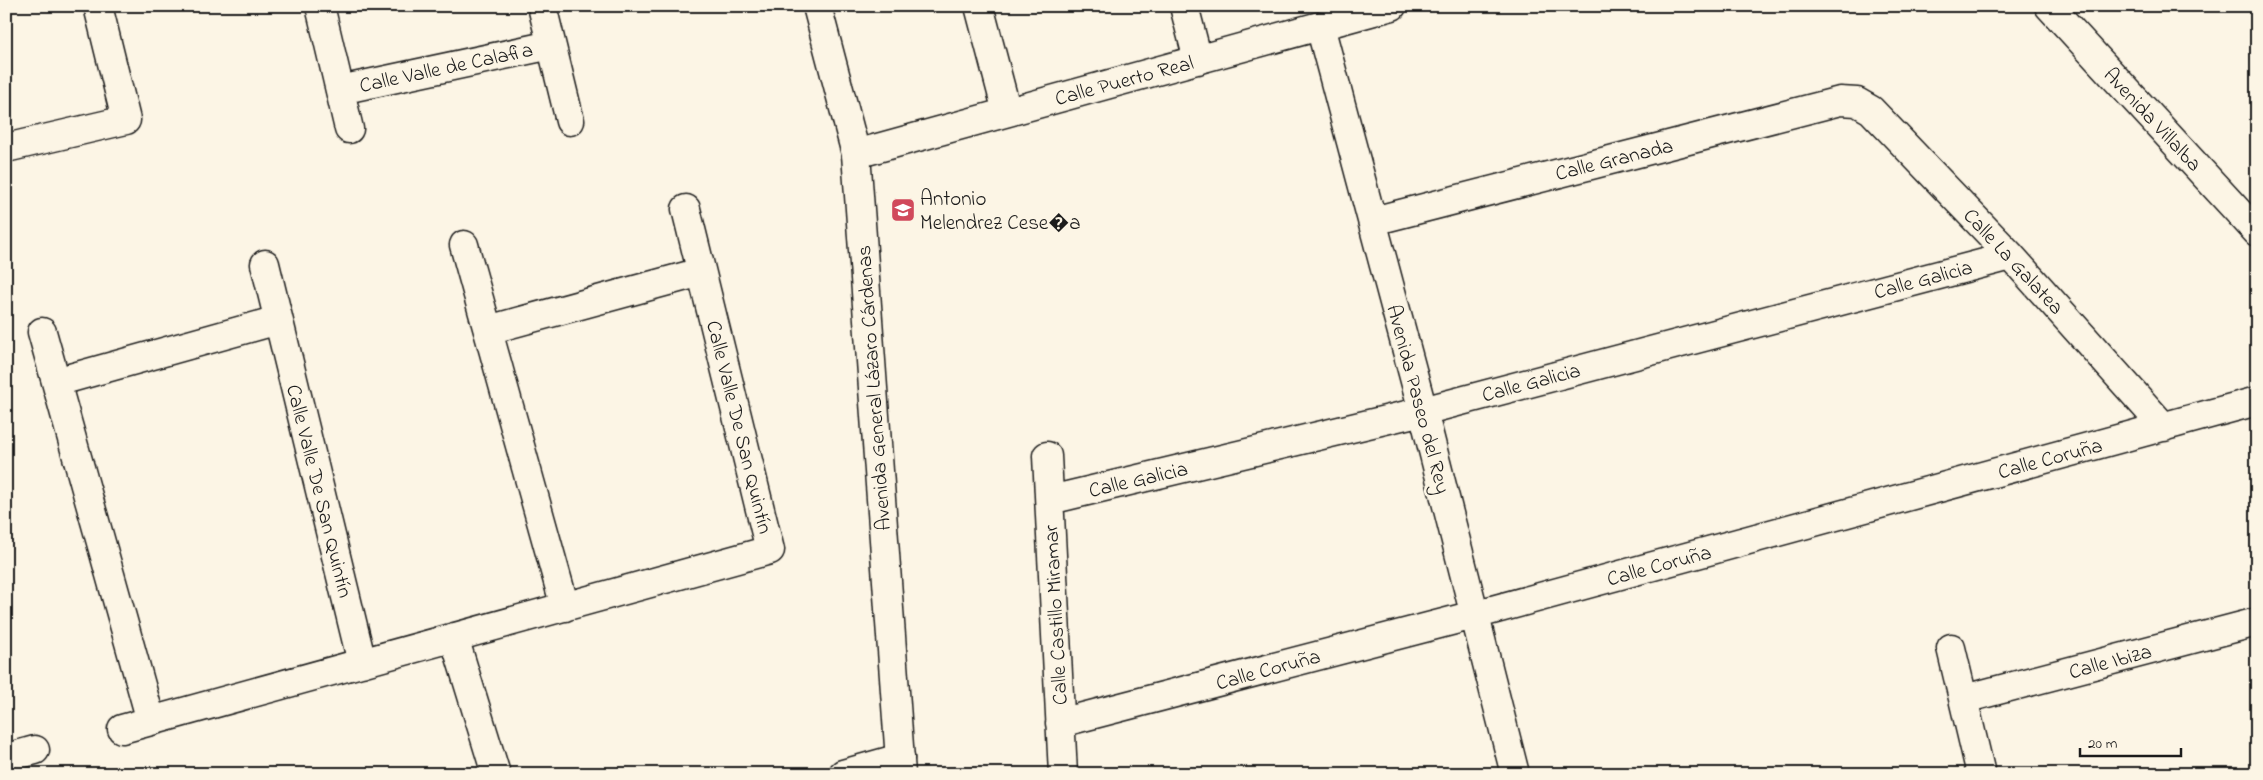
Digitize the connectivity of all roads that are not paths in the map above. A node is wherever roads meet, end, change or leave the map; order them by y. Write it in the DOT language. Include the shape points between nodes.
graph roads {
  1 [pos="98,6"];
  2 [pos="320,6"];
  3 [pos="542,6"];
  4 [pos="817,6"];
  5 [pos="979,6"];
  6 [pos="1184,6"];
  7 [pos="1392,6"];
  8 [pos="2049,6"];
  9 [pos="1320,26"];
  10 [pos="551,44"];
  11 [pos="1198,60"];
  12 [pos="340,90"];
  13 [pos="1857,102"];
  14 [pos="1007,112"];
  15 [pos="570,121"];
  16 [pos="349,129"];
  17 [pos="6,148"];
  18 [pos="856,154"];
  19 [pos="686,209"];
  20 [pos="1373,221"];
  21 [pos="2257,232"];
  22 [pos="464,245"];
  23 [pos="2011,256"];
  24 [pos="265,264"];
  25 [pos="701,272"];
  26 [pos="278,320"];
  27 [pos="488,330"];
  28 [pos="42,332"];
  29 [pos="56,382"];
  30 [pos="2257,401"];
  31 [pos="1423,410"];
  32 [pos="2164,427"];
  33 [pos="1047,456"];
  34 [pos="1050,500"];
  35 [pos="565,607"];
  36 [pos="1474,615"];
  37 [pos="2257,622"];
  38 [pos="454,637"];
  39 [pos="1951,648"];
  40 [pos="362,663"];
  41 [pos="1964,699"];
  42 [pos="151,721"];
  43 [pos="1060,723"];
  44 [pos="122,729"];
  45 [pos="35,750"];
  46 [pos="6,758"];
  47 [pos="901,766"];
  48 [pos="496,774"];
  49 [pos="843,774"];
  50 [pos="1062,774"];
  51 [pos="1515,774"];
  52 [pos="1981,774"];
  1 -- 17 [label="street" via="126,120"];
  2 -- 12 [label="street, Calle Valle de Calafia"];
  3 -- 10 [label="street, Calle Valle de Calafia"];
  4 -- 18 [label="street, Avenida General Lázaro Cárdenas"];
  5 -- 14 [label="street"];
  6 -- 11 [label="street"];
  7 -- 9 [label="street, Calle Puerto Real"];
  8 -- 21 [label="street, Avenida Villalba"];
  9 -- 11 [label="street, Calle Puerto Real"];
  9 -- 20 [label="street, Avenida Paseo del Rey"];
  10 -- 12 [label="street, Calle Valle de Calafia"];
  10 -- 15 [label="street, Calle Valle de Calafia"];
  11 -- 14 [label="street, Calle Puerto Real"];
  12 -- 16 [label="street, Calle Valle de Calafia"];
  13 -- 20 [label="street, Calle Granada" via="1840,101"];
  13 -- 23 [label="street, Calle La Galatea" via="1871,110"];
  14 -- 18 [label="street, Calle Puerto Real"];
  18 -- 47 [label="street, Avenida General Lázaro Cárdenas"];
  19 -- 25 [label="street, Calle Valle De San Quintín"];
  20 -- 31 [label="street, Avenida Paseo del Rey"];
  22 -- 27 [label="street"];
  23 -- 31 [label="street, Calle Galicia"];
  23 -- 32 [label="street, Calle La Galatea"];
  24 -- 26 [label="street, Calle Valle De San Quintín"];
  25 -- 27 [label="street"];
  25 -- 35 [label="street, Calle Valle De San Quintín" via="770,550"];
  26 -- 29 [label="street"];
  26 -- 40 [label="street, Calle Valle De San Quintín"];
  27 -- 35 [label="street"];
  28 -- 29 [label="street"];
  29 -- 42 [label="street"];
  30 -- 32 [label="street, Calle Coruña"];
  31 -- 34 [label="street, Calle Galicia"];
  31 -- 36 [label="street, Avenida Paseo del Rey"];
  32 -- 36 [label="street, Calle Coruña"];
  33 -- 34 [label="street, Calle Castillo Miramar"];
  34 -- 43 [label="street, Calle Castillo Miramar"];
  35 -- 38 [label="street, Calle Valle De San Quintín"];
  36 -- 43 [label="street, Calle Coruña"];
  36 -- 51 [label="street, Avenida Paseo del Rey"];
  37 -- 41 [label="street, Calle Ibiza"];
  38 -- 40 [label="street, Calle Valle De San Quintín"];
  38 -- 48 [label="street"];
  39 -- 41 [label="street"];
  40 -- 42 [label="street, Calle Valle De San Quintín"];
  41 -- 52 [label="street"];
  42 -- 44 [label="street, Calle Valle De San Quintín"];
  43 -- 50 [label="street, Calle Castillo Miramar"];
  45 -- 46 [label="street"];
  47 -- 49 [label="street"];
}
